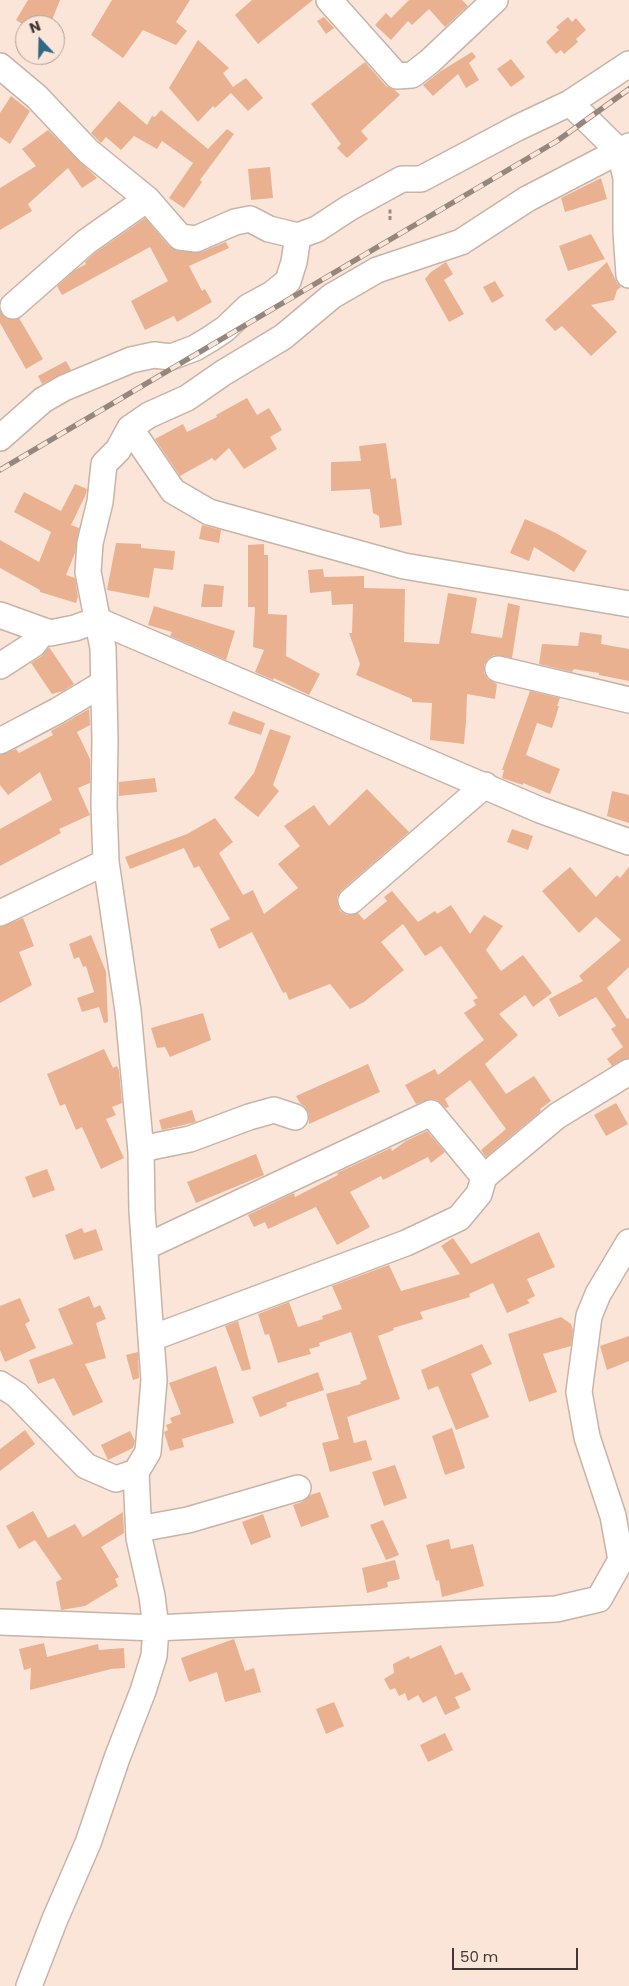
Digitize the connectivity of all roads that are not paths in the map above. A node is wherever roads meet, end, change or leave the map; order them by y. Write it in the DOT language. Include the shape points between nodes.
graph roads {
  1 [pos="329,0"];
  2 [pos="495,0"];
  3 [pos="629,64"];
  4 [pos="0,66"];
  5 [pos="570,103"];
  6 [pos="624,149"];
  7 [pos="147,199"];
  8 [pos="298,236"];
  9 [pos="629,275"];
  10 [pos="12,306"];
  11 [pos="130,428"];
  12 [pos="0,438"];
  13 [pos="629,604"];
  14 [pos="0,615"];
  15 [pos="97,620"];
  16 [pos="43,631"];
  17 [pos="0,666"];
  18 [pos="498,669"];
  19 [pos="104,682"];
  20 [pos="629,700"];
  21 [pos="0,741"];
  22 [pos="485,785"];
  23 [pos="629,842"];
  24 [pos="106,862"];
  25 [pos="351,902"];
  26 [pos="0,913"];
  27 [pos="629,1072"];
  28 [pos="295,1117"];
  29 [pos="141,1149"];
  30 [pos="484,1177"];
  31 [pos="629,1242"];
  32 [pos="145,1247"];
  33 [pos="152,1338"];
  34 [pos="0,1384"];
  35 [pos="136,1472"];
  36 [pos="298,1488"];
  37 [pos="139,1529"];
  38 [pos="620,1579"];
  39 [pos="0,1622"];
  40 [pos="156,1628"];
  41 [pos="29,1986"];
  1 -- 2 [label="street" via="397,76 412,75 429,62"];
  3 -- 5 [label="street"];
  4 -- 7 [label="street" via="37,97 88,151"];
  5 -- 6 [label="street"];
  5 -- 8 [label="street" via="421,179 402,179 317,229"];
  6 -- 9 [label="street"];
  6 -- 11 [label="street" via="527,199 461,242 377,270 332,296 283,337 187,398 149,415"];
  7 -- 8 [label="street" via="180,237 196,239 250,219 269,229"];
  7 -- 10 [label="street" via="86,242"];
  8 -- 12 [label="street" via="288,281 248,307 225,329 195,348 171,357 154,355 131,360 64,388 30,410"];
  11 -- 13 [label="street" via="173,491 209,512 404,566"];
  11 -- 15 [label="street" via="118,450 104,464 100,502 90,543 88,572"];
  14 -- 16 [label="street"];
  15 -- 16 [label="street" via="75,628 50,633"];
  15 -- 19 [label="street" via="103,648"];
  15 -- 22 [label="street"];
  16 -- 17 [label="street" via="34,644"];
  18 -- 20 [label="street"];
  19 -- 21 [label="street"];
  19 -- 24 [label="street"];
  22 -- 23 [label="street" via="540,810"];
  22 -- 25 [label="street"];
  24 -- 26 [label="street"];
  24 -- 29 [label="street" via="128,1011"];
  27 -- 30 [label="street" via="557,1116"];
  28 -- 29 [label="street" via="274,1110 190,1139"];
  29 -- 32 [label="street"];
  30 -- 32 [label="street" via="432,1113"];
  30 -- 33 [label="street" via="479,1194 459,1218 406,1243"];
  31 -- 38 [label="street" via="598,1294 589,1316 579,1392 587,1437 613,1516 621,1560"];
  32 -- 33 [label="street"];
  33 -- 35 [label="street" via="154,1380 148,1452"];
  34 -- 35 [label="street" via="17,1395 86,1466 116,1479"];
  35 -- 37 [label="street"];
  36 -- 37 [label="street" via="188,1520"];
  37 -- 40 [label="street"];
  38 -- 40 [label="street" via="599,1598 556,1609"];
  39 -- 40 [label="street"];
  40 -- 41 [label="street" via="154,1656 143,1691 88,1843"];
}
